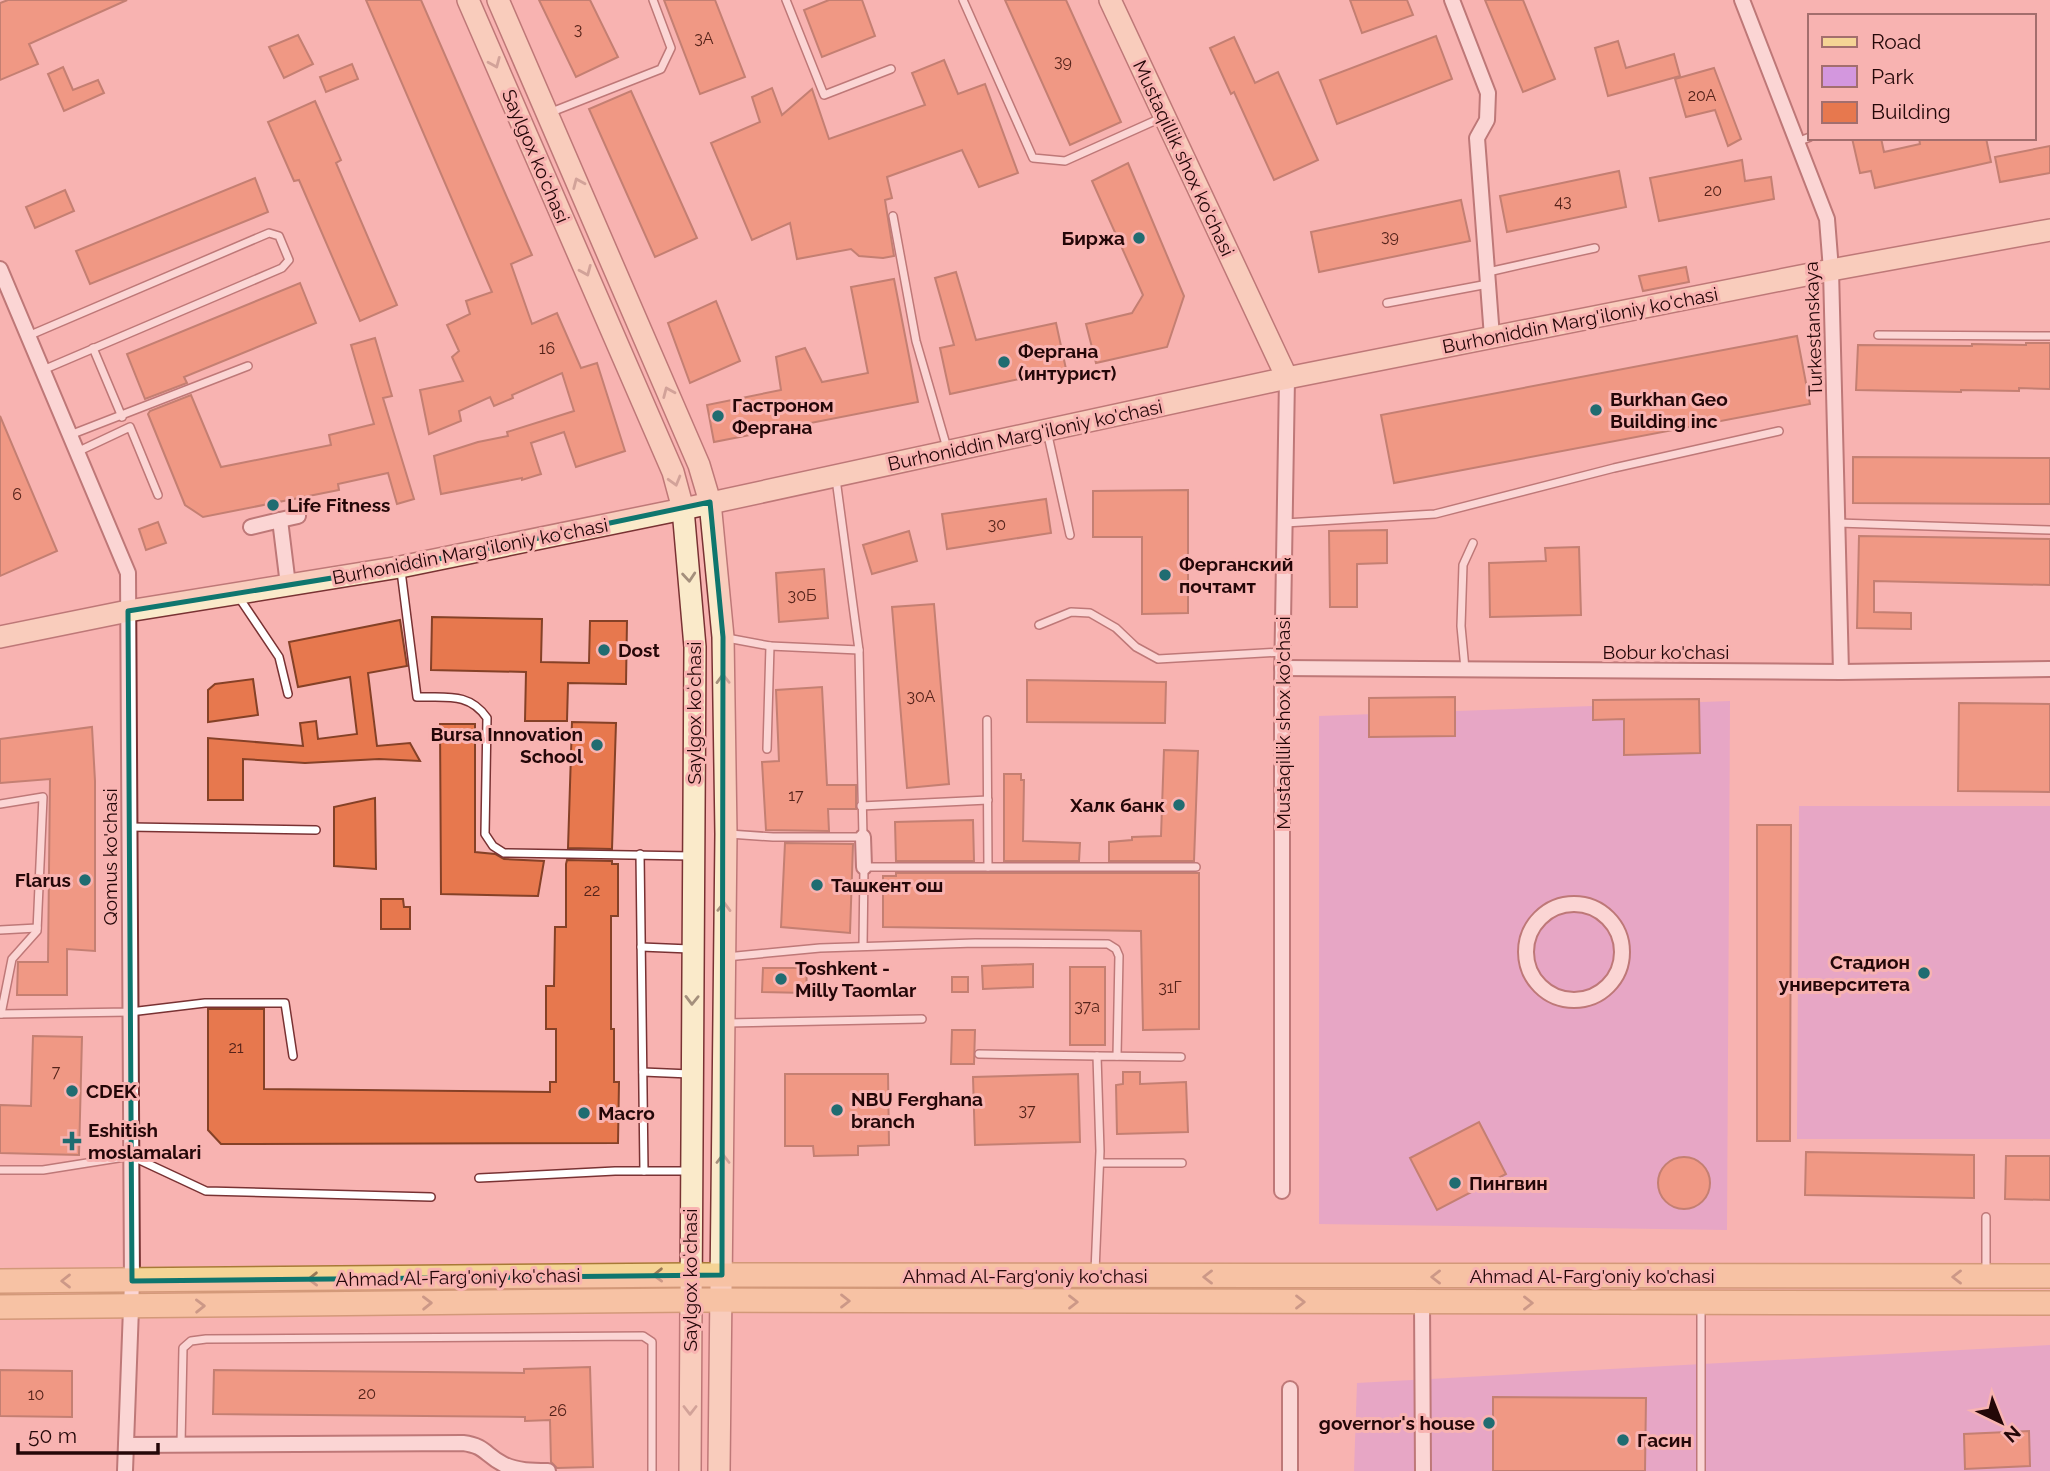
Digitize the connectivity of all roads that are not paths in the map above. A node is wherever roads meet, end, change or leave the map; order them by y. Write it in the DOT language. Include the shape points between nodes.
graph roads {
  1 [pos="468,0"];
  2 [pos="498,0"];
  3 [pos="653,0"];
  4 [pos="786,0"];
  5 [pos="964,0"];
  6 [pos="1110,0"];
  7 [pos="1452,0"];
  8 [pos="1742,0"];
  9 [pos="891,69"];
  10 [pos="548,114"];
  11 [pos="1165,116"];
  12 [pos="1804,139"];
  13 [pos="893,216"];
  14 [pos="2050,230"];
  15 [pos="1595,248"];
  16 [pos="0,269"];
  17 [pos="1831,270"];
  18 [pos="1487,278"];
  19 [pos="1387,303"];
  20 [pos="28,335"];
  21 [pos="1878,335"];
  22 [pos="2050,336"];
  23 [pos="1492,337"];
  24 [pos="93,348"];
  25 [pos="248,366"];
  26 [pos="43,370"];
  27 [pos="1287,378"];
  28 [pos="122,417"];
  29 [pos="1046,430"];
  30 [pos="1779,431"];
  31 [pos="70,435"];
  32 [pos="76,452"];
  33 [pos="948,452"];
  34 [pos="836,475"];
  35 [pos="158,495"];
  36 [pos="710,502"];
  37 [pos="683,509"];
  38 [pos="298,516"];
  39 [pos="280,520"];
  40 [pos="1285,523"];
  41 [pos="1837,523"];
  42 [pos="251,527"];
  43 [pos="2050,530"];
  44 [pos="1070,535"];
  45 [pos="1473,543"];
  46 [pos="400,567"];
  47 [pos="288,585"];
  48 [pos="236,594"];
  49 [pos="128,611"];
  50 [pos="1039,625"];
  51 [pos="0,637"];
  52 [pos="723,638"];
  53 [pos="771,646"];
  54 [pos="859,650"];
  55 [pos="1282,652"];
  56 [pos="1282,668"];
  57 [pos="1465,669"];
  58 [pos="2050,669"];
  59 [pos="1841,672"];
  60 [pos="288,694"];
  61 [pos="987,720"];
  62 [pos="766,749"];
  63 [pos="988,800"];
  64 [pos="0,804"];
  65 [pos="861,806"];
  66 [pos="129,827"];
  67 [pos="316,830"];
  68 [pos="726,834"];
  69 [pos="863,837"];
  70 [pos="640,854"];
  71 [pos="694,856"];
  72 [pos="864,867"];
  73 [pos="988,867"];
  74 [pos="1196,867"];
  75 [pos="37,928"];
  76 [pos="0,930"];
  77 [pos="1620,940"];
  78 [pos="863,946"];
  79 [pos="641,947"];
  80 [pos="692,949"];
  81 [pos="724,957"];
  82 [pos="130,1012"];
  83 [pos="1,1014"];
  84 [pos="922,1018"];
  85 [pos="723,1023"];
  86 [pos="979,1054"];
  87 [pos="293,1056"];
  88 [pos="1097,1056"];
  89 [pos="1117,1056"];
  90 [pos="1181,1056"];
  91 [pos="643,1072"];
  92 [pos="691,1074"];
  93 [pos="131,1156"];
  94 [pos="1100,1163"];
  95 [pos="1182,1163"];
  96 [pos="0,1170"];
  97 [pos="644,1171"];
  98 [pos="690,1171"];
  99 [pos="479,1178"];
  100 [pos="1282,1191"];
  101 [pos="431,1197"];
  102 [pos="1986,1217"];
  103 [pos="690,1275"];
  104 [pos="722,1275"];
  105 [pos="1986,1276"];
  106 [pos="2050,1276"];
  107 [pos="1095,1277"];
  108 [pos="0,1281"];
  109 [pos="132,1281"];
  110 [pos="691,1300"];
  111 [pos="722,1301"];
  112 [pos="1422,1302"];
  113 [pos="2050,1303"];
  114 [pos="1701,1304"];
  115 [pos="131,1306"];
  116 [pos="0,1307"];
  117 [pos="1290,1389"];
  118 [pos="181,1444"];
  119 [pos="126,1445"];
  120 [pos="125,1471"];
  121 [pos="548,1471"];
  122 [pos="652,1471"];
  123 [pos="690,1471"];
  124 [pos="719,1471"];
  125 [pos="1290,1471"];
  126 [pos="1423,1471"];
  127 [pos="1701,1471"];
  1 -- 37 [label="main road, Saylgox koʻchasi, one-way" via="673,472"];
  2 -- 10 [label="main road, Saylgox koʻchasi"];
  3 -- 10 [label="lane" via="671,48 661,69"];
  4 -- 9 [label="lane" via="824,95"];
  5 -- 11 [label="lane" via="1033,158 1065,161"];
  6 -- 11 [label="main road, Mustaqillik shox ko'chasi"];
  7 -- 18 [label="street" via="1488,93 1487,120 1477,138"];
  8 -- 12 [label="street, Turkestanskaya"];
  36 -- 10 [label="main road, Saylgox koʻchasi, one-way" via="699,465"];
  11 -- 27 [label="main road, Mustaqillik shox ko'chasi"];
  12 -- 17 [label="street, Turkestanskaya" via="1827,219"];
  13 -- 33 [label="lane" via="916,341"];
  14 -- 17 [label="main road, Burhoniddin Marg'iloniy ko'chasi"];
  15 -- 18 [label="lane"];
  16 -- 20 [label="street, Qomus ko'chasi"];
  17 -- 23 [label="main road, Burhoniddin Marg'iloniy ko'chasi"];
  17 -- 41 [label="street, Turkestanskaya"];
  18 -- 19 [label="lane"];
  18 -- 23 [label="street"];
  20 -- 24 [label="lane" via="269,233 279,236 289,260 282,268"];
  20 -- 26 [label="street, Qomus ko'chasi"];
  21 -- 22 [label="lane"];
  23 -- 27 [label="main road, Burhoniddin Marg'iloniy ko'chasi"];
  24 -- 26 [label="lane"];
  24 -- 28 [label="lane"];
  25 -- 28 [label="lane"];
  26 -- 31 [label="street, Qomus ko'chasi"];
  27 -- 29 [label="main road, Burhoniddin Marg'iloniy ko'chasi"];
  27 -- 40 [label="street, Mustaqillik shox ko'chasi"];
  28 -- 31 [label="lane"];
  29 -- 33 [label="main road, Burhoniddin Marg'iloniy ko'chasi"];
  29 -- 44 [label="lane"];
  30 -- 40 [label="lane" via="1435,514"];
  31 -- 32 [label="street, Qomus ko'chasi"];
  32 -- 35 [label="lane" via="130,427"];
  32 -- 49 [label="street, Qomus ko'chasi" via="128,572"];
  33 -- 34 [label="main road, Burhoniddin Marg'iloniy ko'chasi"];
  34 -- 36 [label="main road, Burhoniddin Marg'iloniy ko'chasi"];
  34 -- 54 [label="lane"];
  36 -- 37 [label="main road, Burhoniddin Marg'iloniy ko'chasi"];
  36 -- 52 [label="main road, Saylgox koʻchasi"];
  37 -- 46 [label="main road, Burhoniddin Marg'iloniy ko'chasi"];
  37 -- 71 [label="main road, Saylgox koʻchasi, one-way" via="695,647"];
  38 -- 39 [label="street"];
  39 -- 42 [label="street"];
  39 -- 47 [label="street"];
  40 -- 55 [label="street, Mustaqillik shox ko'chasi"];
  41 -- 43 [label="lane"];
  41 -- 59 [label="street, Turkestanskaya"];
  45 -- 57 [label="lane" via="1463,565"];
  46 -- 47 [label="main road, Burhoniddin Marg'iloniy ko'chasi"];
  46 -- 70 [label="lane" via="417,697 466,698 486,718 485,834 493,846 504,853"];
  47 -- 48 [label="main road, Burhoniddin Marg'iloniy ko'chasi"];
  48 -- 49 [label="main road, Burhoniddin Marg'iloniy ko'chasi"];
  48 -- 60 [label="lane" via="279,657"];
  49 -- 51 [label="main road, Burhoniddin Marg'iloniy ko'chasi"];
  49 -- 66 [label="street, Qomus ko'chasi"];
  50 -- 55 [label="lane" via="1071,612 1090,613 1158,659"];
  52 -- 53 [label="lane"];
  68 -- 52 [label="main road, Saylgox koʻchasi, one-way"];
  53 -- 54 [label="lane"];
  53 -- 62 [label="lane"];
  54 -- 65 [label="lane"];
  55 -- 56 [label="street, Mustaqillik shox ko'chasi"];
  56 -- 57 [label="street, Bobur ko'chasi"];
  56 -- 100 [label="street, Mustaqillik shox ko'chasi"];
  57 -- 59 [label="street, Bobur ko'chasi"];
  58 -- 59 [label="street, Bobur ko'chasi"];
  61 -- 63 [label="lane"];
  63 -- 65 [label="lane"];
  63 -- 73 [label="lane"];
  64 -- 75 [label="lane" via="43,797"];
  65 -- 69 [label="lane"];
  66 -- 67 [label="lane"];
  66 -- 82 [label="street, Qomus ko'chasi"];
  68 -- 69 [label="lane"];
  81 -- 68 [label="main road, Saylgox koʻchasi, one-way"];
  69 -- 72 [label="street"];
  70 -- 71 [label="lane"];
  70 -- 79 [label="lane"];
  71 -- 80 [label="main road, Saylgox koʻchasi"];
  72 -- 73 [label="lane"];
  72 -- 78 [label="lane"];
  73 -- 74 [label="lane"];
  75 -- 76 [label="lane"];
  75 -- 83 [label="lane" via="12,959"];
  77 -- 77 [label="street" via="1618,971 1603,989 1582,999 1551,995 1538,985 1526,956 1534,925 1559,906 1590,906 1604,914"];
  78 -- 81 [label="lane"];
  78 -- 89 [label="lane" via="1108,944 1119,956"];
  79 -- 80 [label="lane"];
  79 -- 91 [label="lane"];
  80 -- 92 [label="main road, Saylgox koʻchasi, one-way"];
  81 -- 85 [label="main road, Saylgox koʻchasi"];
  82 -- 83 [label="lane"];
  82 -- 87 [label="lane" via="205,1003 285,1003"];
  82 -- 93 [label="street, Qomus ko'chasi"];
  84 -- 85 [label="lane"];
  104 -- 85 [label="main road, Saylgox koʻchasi, one-way"];
  86 -- 88 [label="lane"];
  88 -- 89 [label="lane"];
  88 -- 94 [label="lane"];
  89 -- 90 [label="lane"];
  91 -- 92 [label="lane"];
  91 -- 97 [label="lane"];
  92 -- 98 [label="main road, Saylgox koʻchasi"];
  93 -- 96 [label="lane" via="43,1170"];
  93 -- 101 [label="lane" via="206,1191"];
  93 -- 109 [label="street, Qomus ko'chasi"];
  94 -- 95 [label="lane"];
  94 -- 107 [label="lane"];
  97 -- 98 [label="lane"];
  97 -- 99 [label="lane"];
  98 -- 103 [label="main road, Saylgox koʻchasi"];
  102 -- 105 [label="lane"];
  103 -- 104 [label="main road, Ahmad Al-Farg'oniy ko'chasi"];
  103 -- 109 [label="main road, Ahmad Al-Farg'oniy ko'chasi, one-way"];
  103 -- 110 [label="main road, Saylgox koʻchasi"];
  104 -- 107 [label="main road, Ahmad Al-Farg'oniy ko'chasi"];
  104 -- 111 [label="main road, Saylgox koʻchasi"];
  105 -- 106 [label="main road, Ahmad Al-Farg'oniy ko'chasi"];
  105 -- 107 [label="main road, Ahmad Al-Farg'oniy ko'chasi, one-way"];
  109 -- 108 [label="main road, Ahmad Al-Farg'oniy ko'chasi, one-way"];
  109 -- 115 [label="street, Qomus ko'chasi"];
  110 -- 111 [label="main road, Ahmad Al-Farg'oniy ko'chasi"];
  115 -- 110 [label="main road, Ahmad Al-Farg'oniy ko'chasi, one-way"];
  110 -- 123 [label="main road, Saylgox koʻchasi, one-way"];
  111 -- 112 [label="main road, Ahmad Al-Farg'oniy ko'chasi, one-way"];
  111 -- 124 [label="main road, Saylgox koʻchasi"];
  112 -- 114 [label="main road, Ahmad Al-Farg'oniy ko'chasi, one-way"];
  112 -- 126 [label="street"];
  113 -- 114 [label="main road, Ahmad Al-Farg'oniy ko'chasi"];
  114 -- 127 [label="lane"];
  115 -- 116 [label="main road, Ahmad Al-Farg'oniy ko'chasi"];
  115 -- 119 [label="street, Qomus ko'chasi"];
  117 -- 125 [label="street"];
  118 -- 119 [label="street"];
  118 -- 121 [label="street" via="463,1443 478,1445 502,1464 523,1471"];
  118 -- 122 [label="lane" via="183,1348 191,1341 643,1336 652,1342"];
  119 -- 120 [label="street, Qomus ko'chasi"];
}
